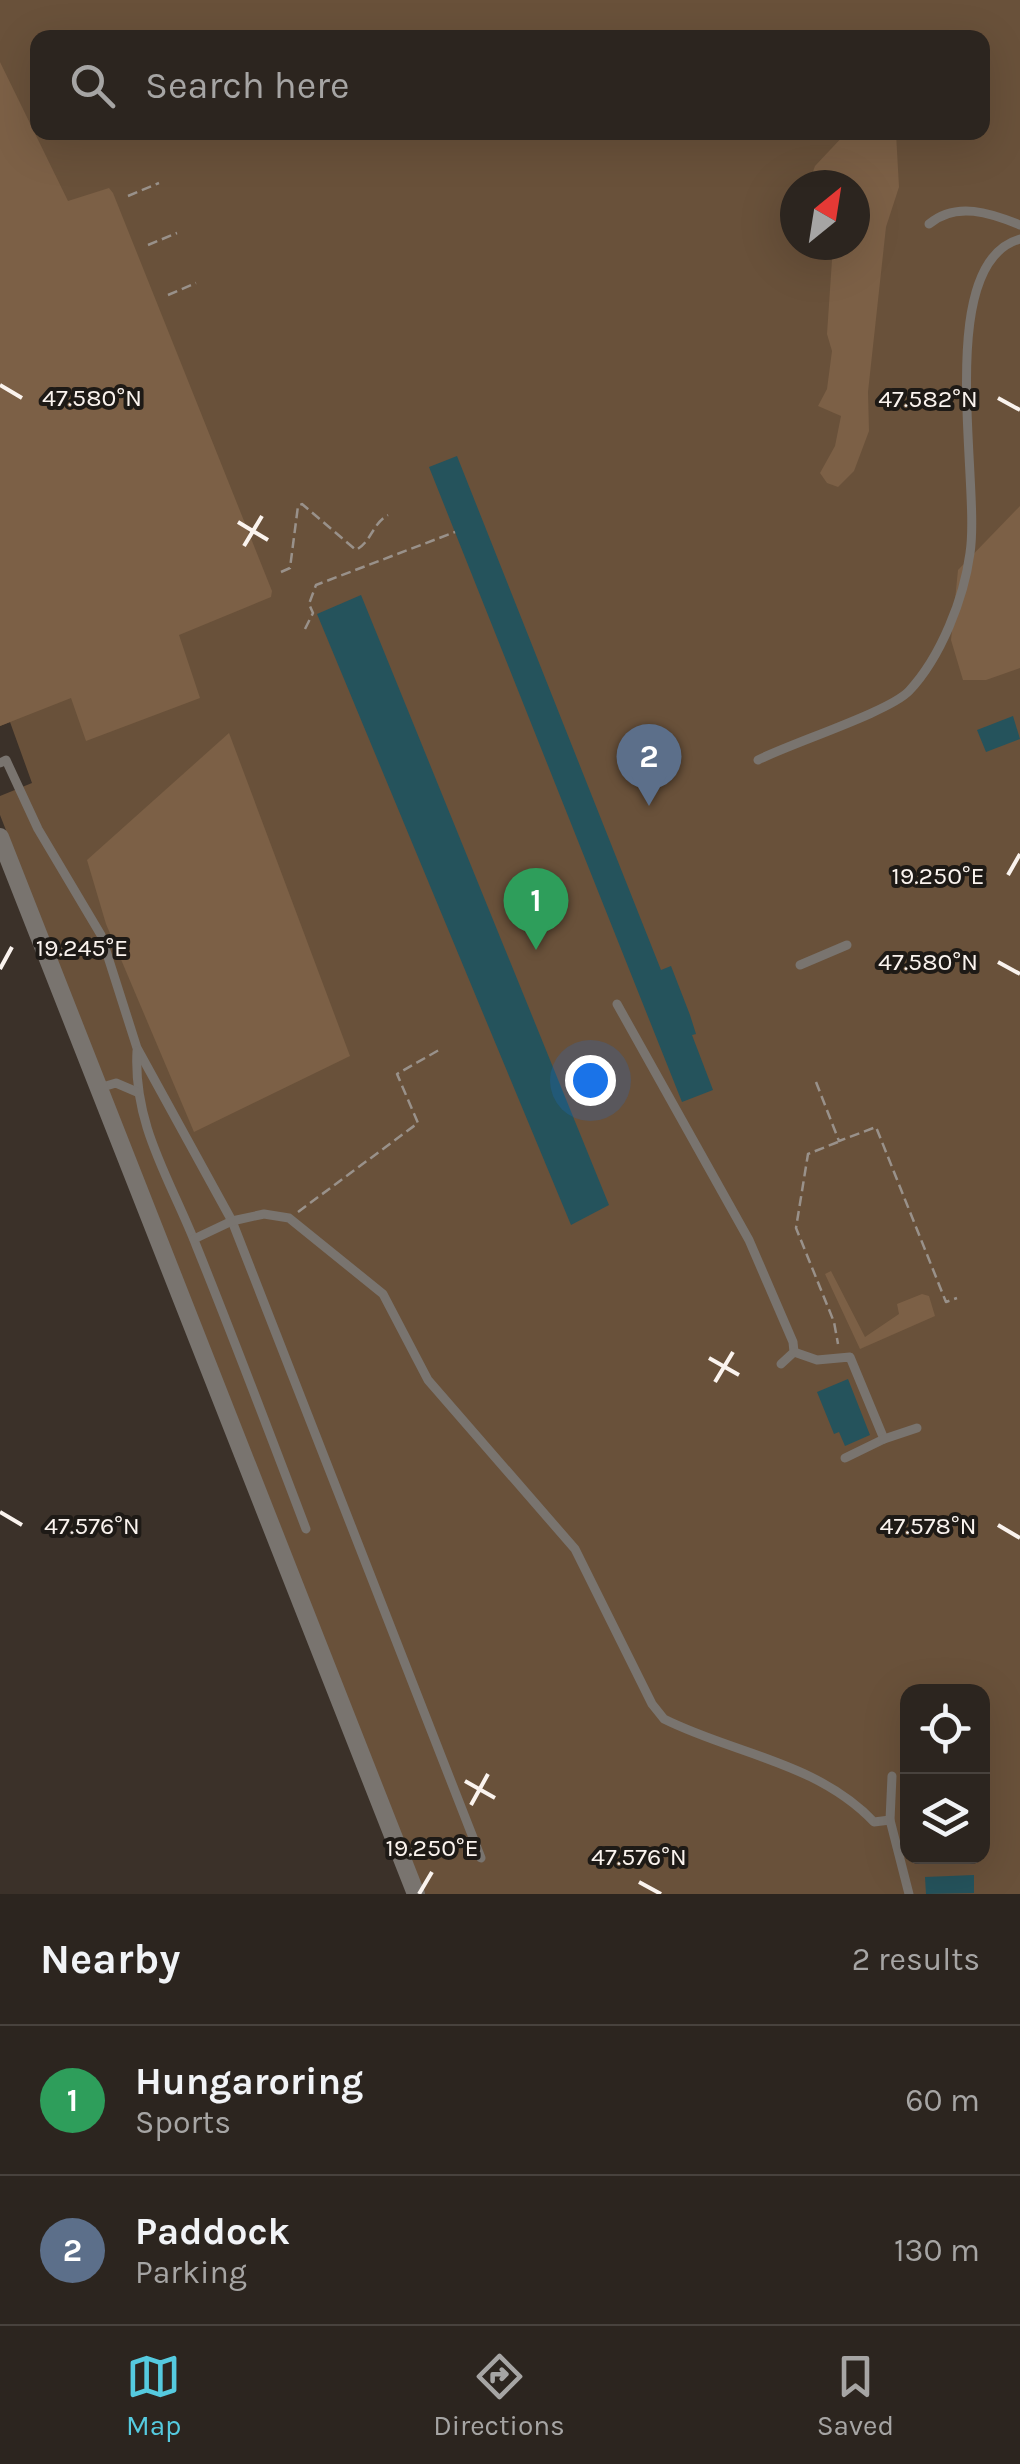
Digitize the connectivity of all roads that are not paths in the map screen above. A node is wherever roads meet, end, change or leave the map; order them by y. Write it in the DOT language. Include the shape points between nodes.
graph roads {
  1 [pos="929,224"];
  2 [pos="1020,225"];
  3 [pos="1020,239"];
  4 [pos="758,760"];
  5 [pos="0,764"];
  6 [pos="0,837"];
  7 [pos="847,945"];
  8 [pos="800,964"];
  9 [pos="616,1004"];
  10 [pos="137,1048"];
  11 [pos="99,1088"];
  12 [pos="137,1092"];
  13 [pos="232,1220"];
  14 [pos="194,1239"];
  15 [pos="794,1352"];
  16 [pos="781,1364"];
  17 [pos="916,1428"];
  18 [pos="884,1438"];
  19 [pos="845,1458"];
  20 [pos="306,1529"];
  21 [pos="892,1776"];
  22 [pos="890,1820"];
  23 [pos="481,1858"];
  24 [pos="416,1894"];
  25 [pos="909,1894"];
  1 -- 2 [label="lane" via="970,211"];
  3 -- 4 [label="lane" via="989,264 966,328 971,551 945,631 918,678 896,700"];
  5 -- 10 [label="lane" via="6,760 101,935"];
  6 -- 11 [label="street"];
  7 -- 8 [label="lane"];
  9 -- 15 [label="lane" via="749,1240"];
  10 -- 12 [label="lane"];
  10 -- 13 [label="lane"];
  11 -- 12 [label="lane" via="116,1083"];
  11 -- 24 [label="street"];
  12 -- 14 [label="lane" via="142,1123"];
  13 -- 14 [label="lane"];
  13 -- 22 [label="lane" via="289,1218 383,1294 428,1380 576,1549 664,1718 779,1759 874,1822"];
  13 -- 23 [label="lane"];
  14 -- 20 [label="lane"];
  15 -- 16 [label="lane"];
  15 -- 18 [label="lane" via="817,1360 850,1358"];
  17 -- 18 [label="lane"];
  18 -- 19 [label="lane"];
  21 -- 22 [label="lane"];
  22 -- 25 [label="lane"];
}
